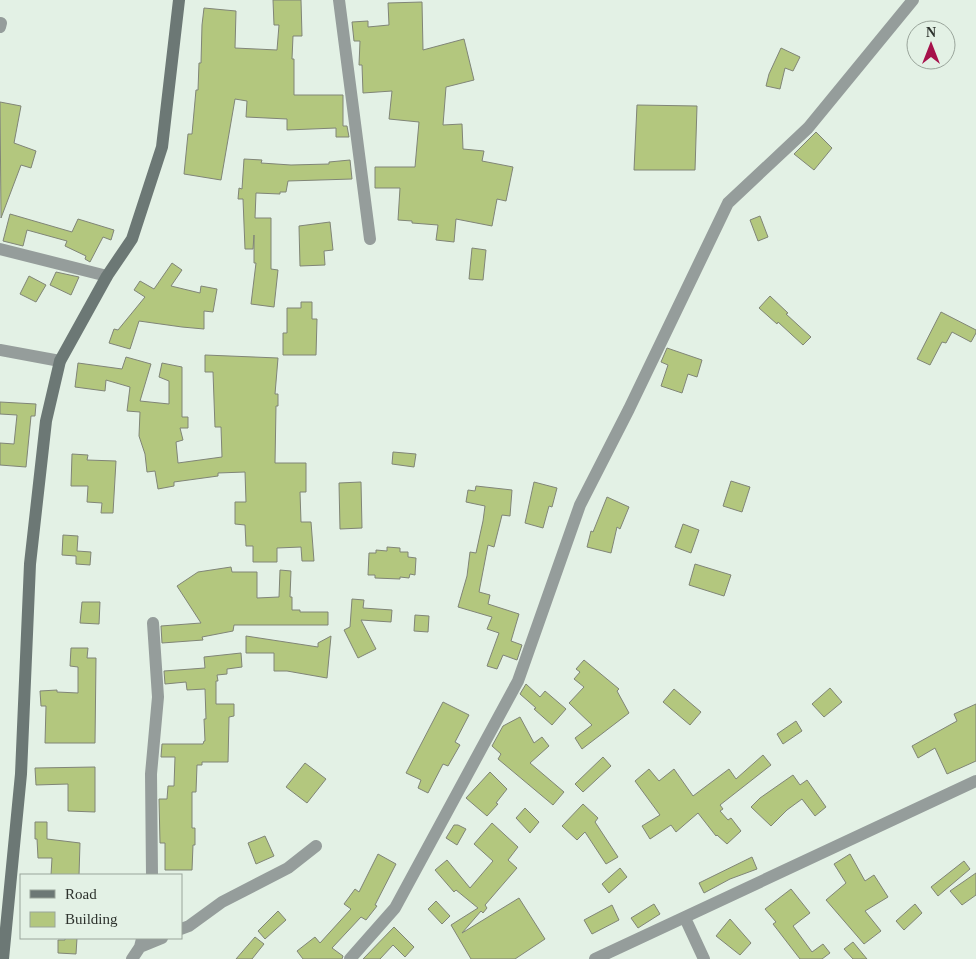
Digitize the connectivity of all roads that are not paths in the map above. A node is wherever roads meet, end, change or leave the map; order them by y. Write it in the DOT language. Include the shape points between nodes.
graph roads {
  1 [pos="179,0"];
  2 [pos="339,0"];
  3 [pos="913,0"];
  4 [pos="370,239"];
  5 [pos="0,250"];
  6 [pos="107,276"];
  7 [pos="0,350"];
  8 [pos="60,361"];
  9 [pos="153,623"];
  10 [pos="976,781"];
  11 [pos="316,846"];
  12 [pos="152,874"];
  13 [pos="685,918"];
  14 [pos="182,930"];
  15 [pos="157,939"];
  16 [pos="141,942"];
  17 [pos="3,959"];
  18 [pos="132,959"];
  19 [pos="350,959"];
  20 [pos="595,959"];
  21 [pos="704,959"];
  1 -- 6 [label="main road" via="162,147 132,239"];
  2 -- 4 [label="street"];
  3 -- 19 [label="street" via="808,128 728,203 580,505 518,681 395,908"];
  5 -- 6 [label="street"];
  6 -- 8 [label="main road"];
  7 -- 8 [label="street"];
  8 -- 17 [label="main road" via="46,421 30,564 21,774"];
  9 -- 12 [label="street" via="158,697 152,774"];
  10 -- 13 [label="street"];
  11 -- 14 [label="street" via="288,868 222,902"];
  13 -- 20 [label="street"];
  13 -- 21 [label="street"];
  15 -- 16 [label="street"];
  16 -- 18 [label="street"];
}
